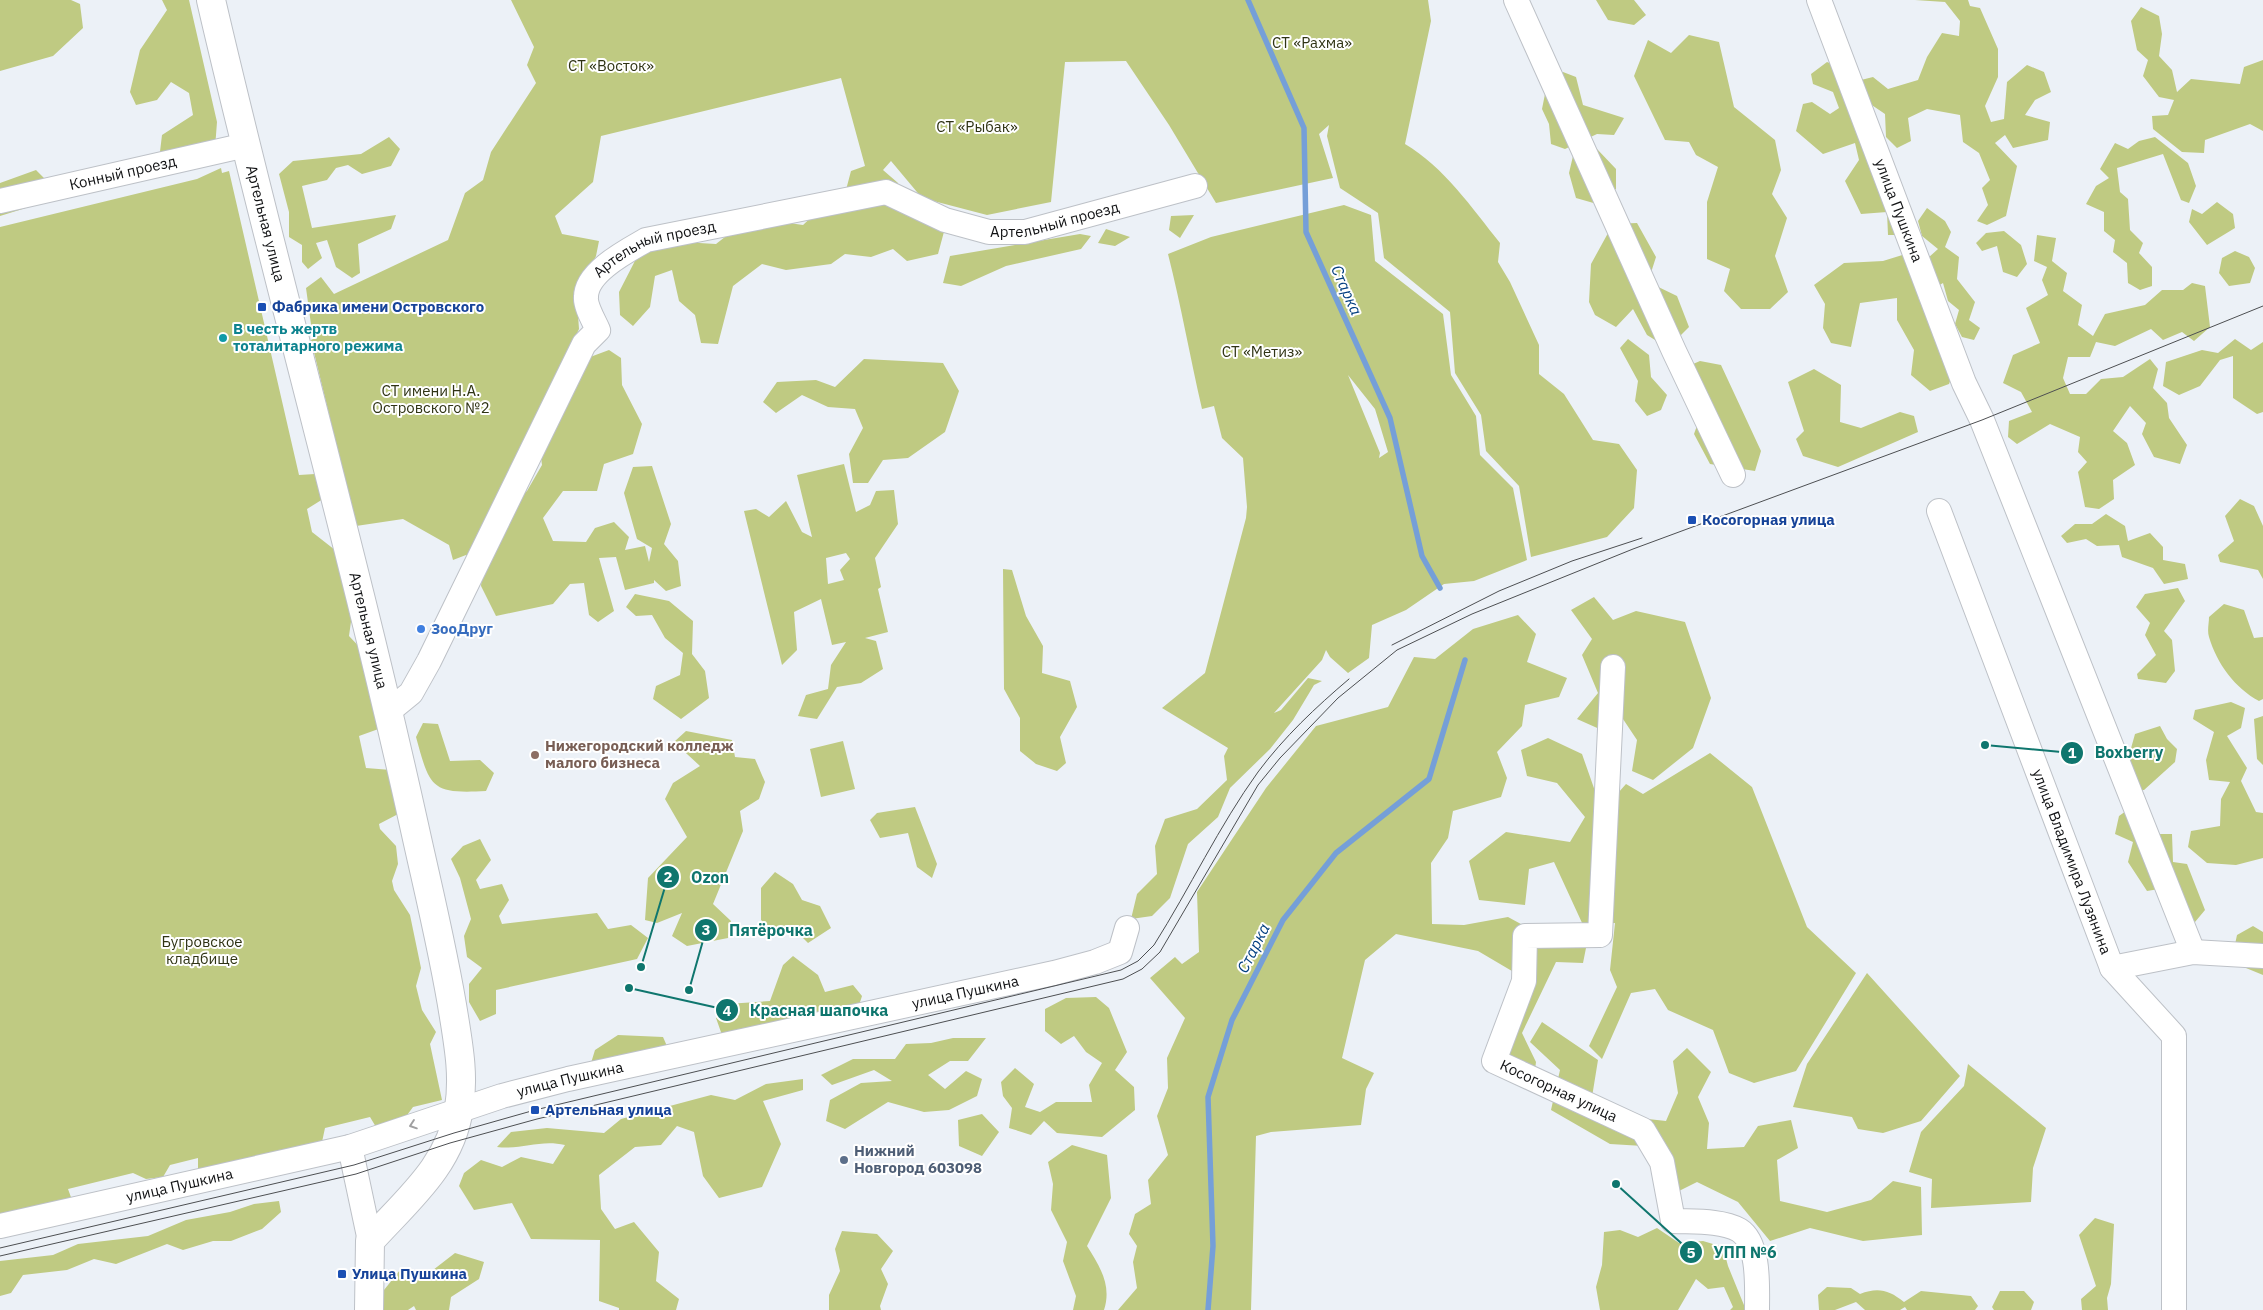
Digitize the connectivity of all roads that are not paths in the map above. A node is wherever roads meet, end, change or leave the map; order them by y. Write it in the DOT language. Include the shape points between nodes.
graph roads {
  1 [pos="211,0"];
  2 [pos="1516,0"];
  3 [pos="1819,0"];
  4 [pos="246,145"];
  5 [pos="1195,186"];
  6 [pos="0,200"];
  7 [pos="1733,475"];
  8 [pos="1939,511"];
  9 [pos="1613,666"];
  10 [pos="389,712"];
  11 [pos="1126,928"];
  12 [pos="2193,952"];
  13 [pos="2263,956"];
  14 [pos="2112,968"];
  15 [pos="459,1110"];
  16 [pos="350,1147"];
  17 [pos="401,1206"];
  18 [pos="363,1208"];
  19 [pos="0,1226"];
  20 [pos="370,1241"];
  21 [pos="1757,1306"];
  22 [pos="369,1310"];
  23 [pos="2174,1310"];
  1 -- 4 [label="street, Артельная улица"];
  2 -- 7 [label="street"];
  3 -- 12 [label="street, улица Пушкина" via="1964,383 1982,420"];
  4 -- 6 [label="street, Конный проезд"];
  4 -- 10 [label="street, Артельная улица"];
  5 -- 10 [label="street, Артельный проезд" via="1025,232 989,232 945,220 886,192 646,240 618,257 591,280 585,297 598,330 584,344 429,661 411,693"];
  8 -- 14 [label="street, улица Владимира Лузянина"];
  9 -- 21 [label="street, Косогорная улица" via="1600,935 1525,936 1524,981 1494,1061 1643,1130 1662,1162 1674,1221 1717,1224 1740,1230 1754,1250"];
  10 -- 15 [label="street, Артельная улица" via="448,981 461,1064"];
  11 -- 15 [label="street, улица Пушкина" via="1120,952 1095,962 568,1079"];
  12 -- 13 [label="street, улица Владимира Лузянина"];
  12 -- 14 [label="street, улица Владимира Лузянина"];
  14 -- 23 [label="street" via="2174,1036"];
  15 -- 16 [label="street, улица Пушкина, one-way"];
  15 -- 17 [label="street, Артельная улица" via="444,1156"];
  16 -- 18 [label="street"];
  16 -- 19 [label="street, улица Пушкина"];
  17 -- 18 [label="street" via="384,1214 371,1213"];
  17 -- 20 [label="street, Артельная улица"];
  18 -- 20 [label="street"];
  20 -- 22 [label="street"];
}
